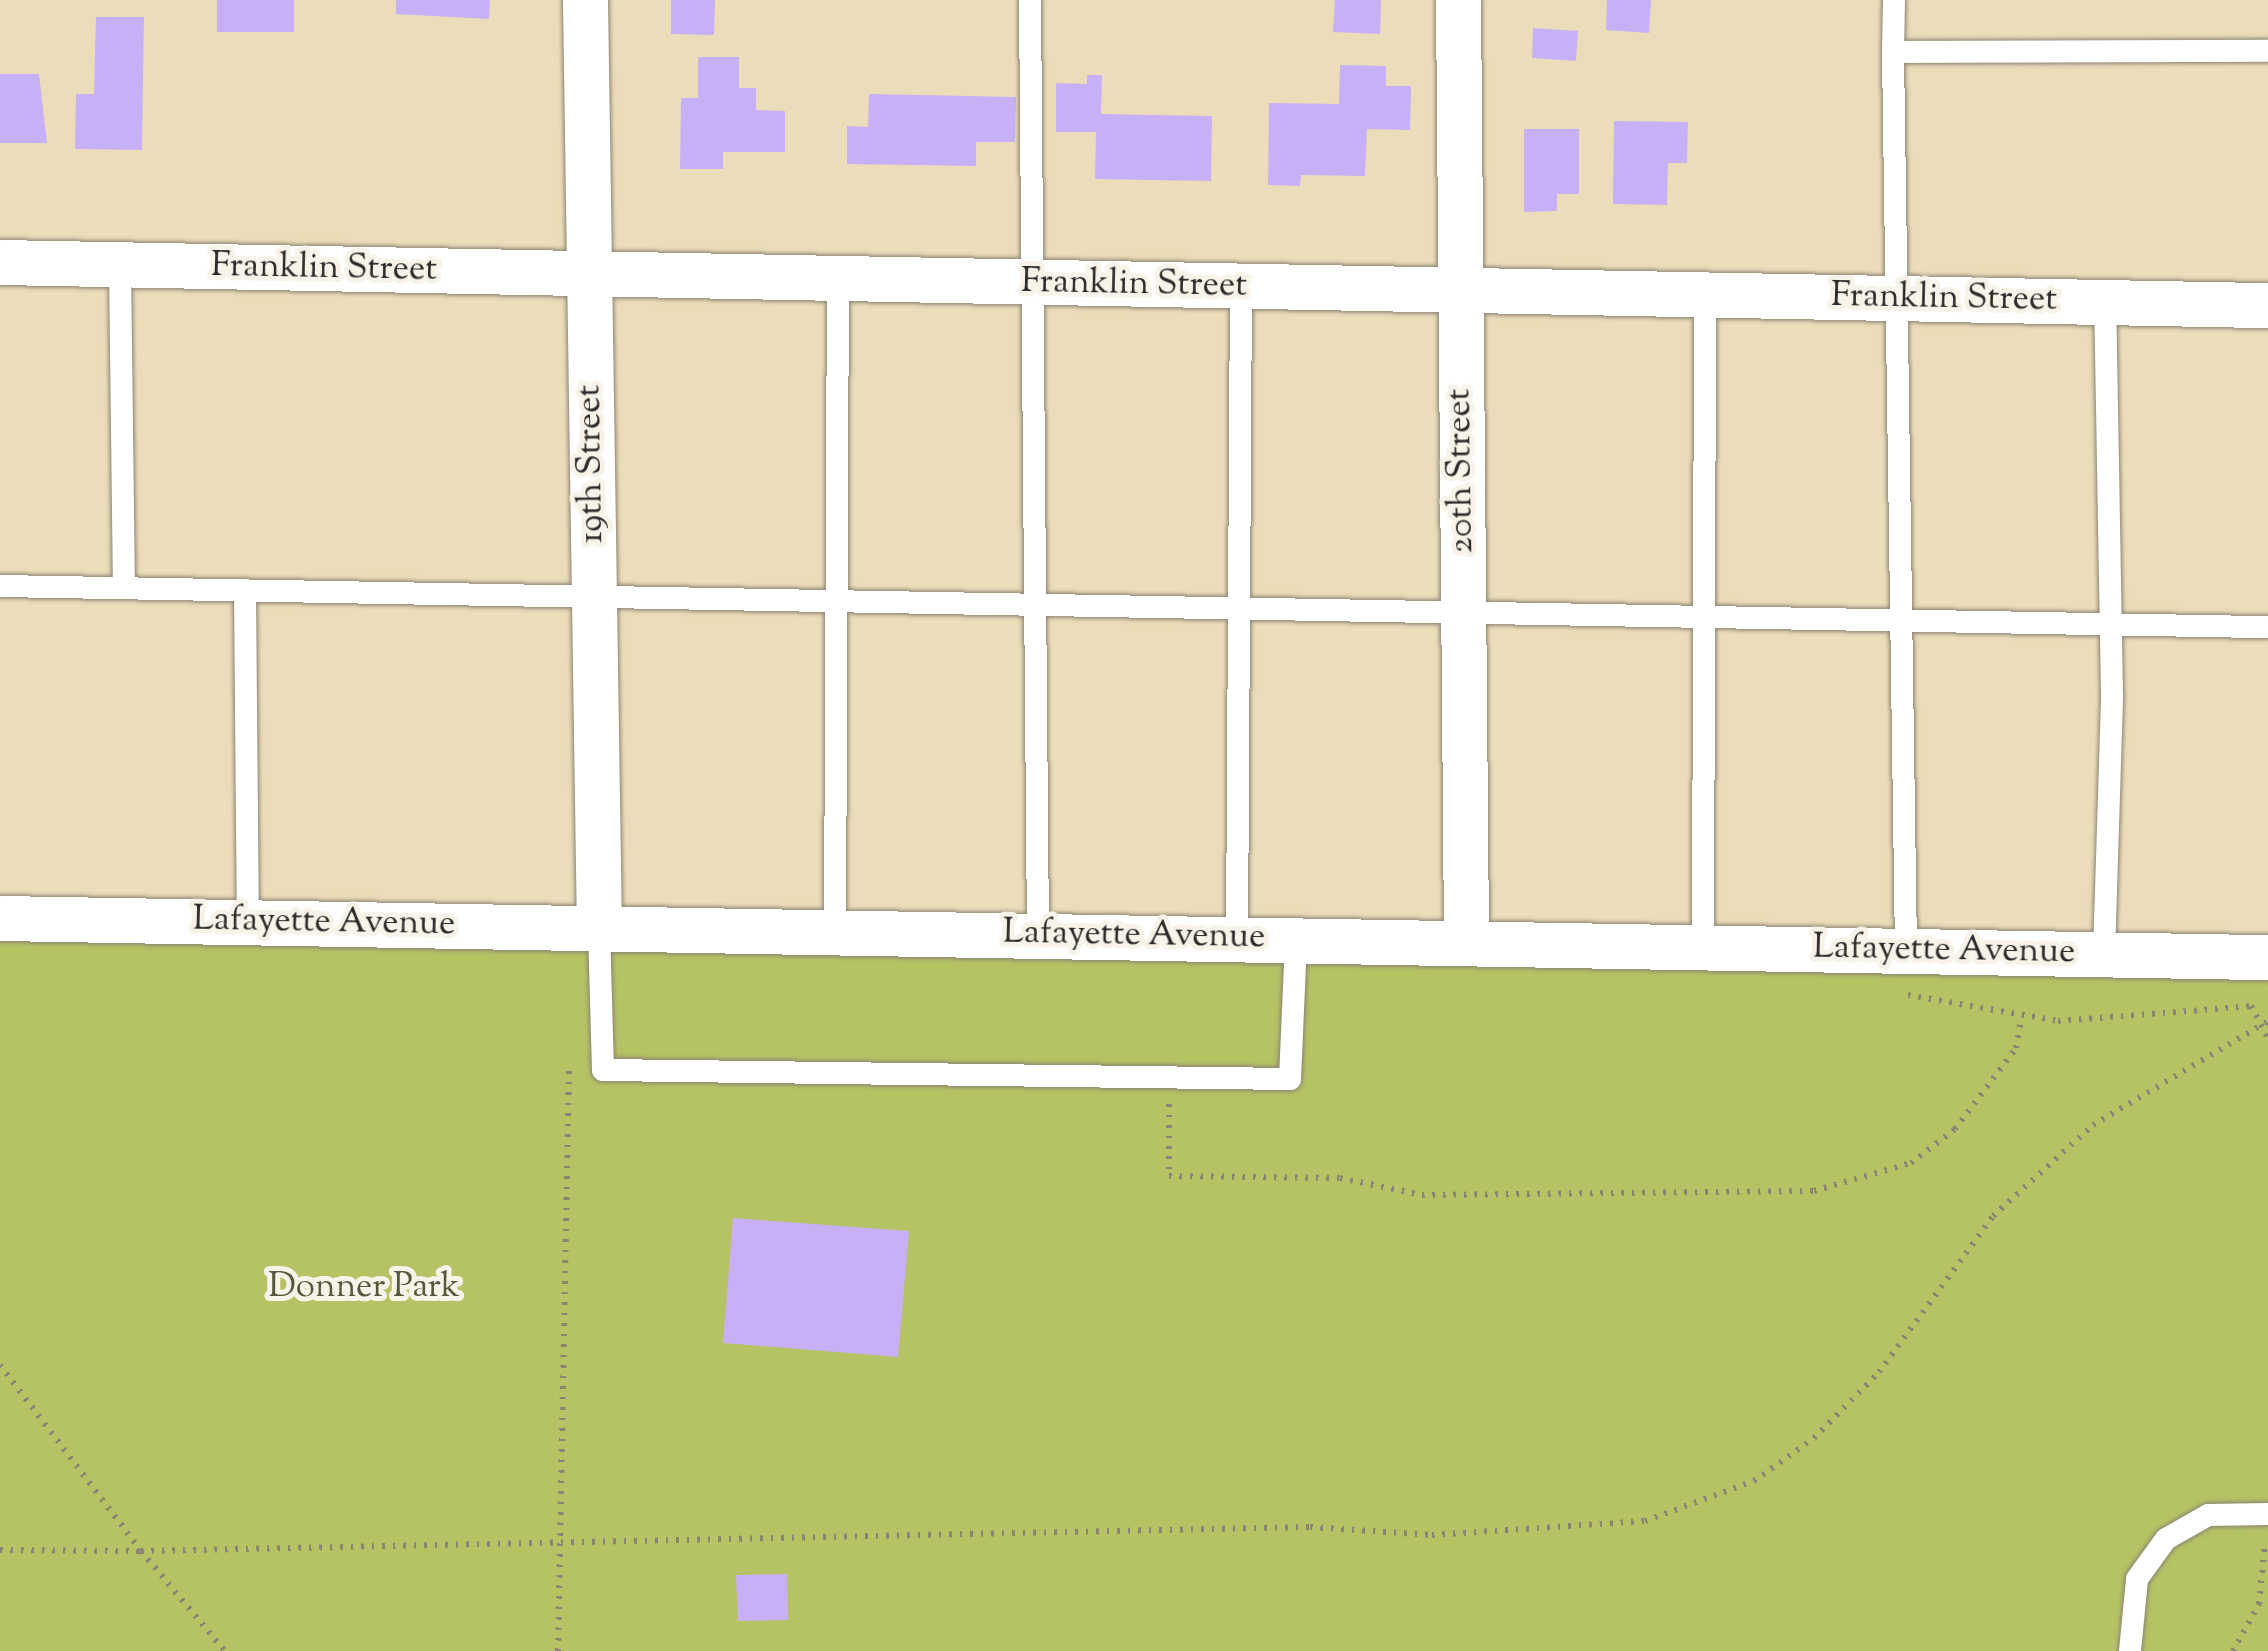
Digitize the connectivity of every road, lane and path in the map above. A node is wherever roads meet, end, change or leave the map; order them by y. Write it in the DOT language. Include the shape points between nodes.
graph roads {
  1 [pos="586,0"];
  2 [pos="1030,0"];
  3 [pos="1458,0"];
  4 [pos="1894,0"];
  5 [pos="2268,51"];
  6 [pos="1893,52"];
  7 [pos="0,262"];
  8 [pos="120,264"];
  9 [pos="589,275"];
  10 [pos="838,280"];
  11 [pos="1033,283"];
  12 [pos="1241,287"];
  13 [pos="1461,291"];
  14 [pos="1705,295"];
  15 [pos="1900,298"];
  16 [pos="2105,302"];
  17 [pos="2268,305"];
  18 [pos="0,586"];
  19 [pos="124,588"];
  20 [pos="245,591"];
  21 [pos="594,598"];
  22 [pos="838,602"];
  23 [pos="1037,606"];
  24 [pos="1238,610"];
  25 [pos="1464,615"];
  26 [pos="1703,619"];
  27 [pos="1904,622"];
  28 [pos="2105,625"];
  29 [pos="2268,627"];
  30 [pos="0,918"];
  31 [pos="248,922"];
  32 [pos="599,928"];
  33 [pos="835,932"];
  34 [pos="1038,935"];
  35 [pos="1237,938"];
  36 [pos="1296,939"];
  37 [pos="1466,942"];
  38 [pos="1703,946"];
  39 [pos="1906,950"];
  40 [pos="2104,954"];
  41 [pos="2268,957"];
  42 [pos="2021,1020"];
  43 [pos="2266,1023"];
  44 [pos="2268,1038"];
  45 [pos="570,1046"];
  46 [pos="1169,1077"];
  47 [pos="0,1365"];
  48 [pos="2267,1514"];
  49 [pos="556,1542"];
  50 [pos="0,1550"];
  51 [pos="141,1550"];
  52 [pos="226,1651"];
  53 [pos="558,1651"];
  54 [pos="2130,1651"];
  55 [pos="2233,1651"];
  1 -- 9 [label="street, 19th Street"];
  2 -- 11 [label="lane"];
  3 -- 13 [label="street, 20th Street"];
  4 -- 6 [label="lane"];
  5 -- 6 [label="lane"];
  6 -- 15 [label="lane"];
  7 -- 8 [label="street, Franklin Street"];
  8 -- 9 [label="street, Franklin Street"];
  8 -- 19 [label="lane"];
  9 -- 10 [label="street, Franklin Street"];
  9 -- 21 [label="street, 19th Street"];
  10 -- 11 [label="street, Franklin Street"];
  10 -- 22 [label="lane"];
  11 -- 12 [label="street, Franklin Street"];
  11 -- 23 [label="lane"];
  12 -- 13 [label="street, Franklin Street"];
  12 -- 24 [label="lane"];
  13 -- 14 [label="street, Franklin Street"];
  13 -- 25 [label="street, 20th Street"];
  14 -- 15 [label="street, Franklin Street"];
  14 -- 26 [label="lane"];
  15 -- 16 [label="street, Franklin Street"];
  15 -- 27 [label="lane"];
  16 -- 17 [label="street, Franklin Street"];
  16 -- 28 [label="lane"];
  18 -- 19 [label="lane"];
  19 -- 20 [label="lane"];
  20 -- 21 [label="lane"];
  20 -- 31 [label="lane"];
  21 -- 22 [label="lane"];
  21 -- 32 [label="street, 19th Street"];
  22 -- 23 [label="lane"];
  22 -- 33 [label="lane"];
  23 -- 24 [label="lane"];
  23 -- 34 [label="lane"];
  24 -- 25 [label="lane"];
  24 -- 35 [label="lane"];
  25 -- 26 [label="lane"];
  25 -- 37 [label="street, 20th Street"];
  26 -- 27 [label="lane"];
  26 -- 38 [label="lane"];
  27 -- 28 [label="lane"];
  27 -- 39 [label="lane"];
  28 -- 29 [label="lane"];
  28 -- 40 [label="lane" via="2112,694"];
  30 -- 31 [label="street, Lafayette Avenue"];
  31 -- 32 [label="street, Lafayette Avenue"];
  32 -- 33 [label="street, Lafayette Avenue"];
  32 -- 46 [label="lane" via="603,1070"];
  33 -- 34 [label="street, Lafayette Avenue"];
  34 -- 35 [label="street, Lafayette Avenue"];
  35 -- 36 [label="street, Lafayette Avenue"];
  36 -- 37 [label="street, Lafayette Avenue"];
  36 -- 46 [label="lane" via="1290,1079"];
  37 -- 38 [label="street, Lafayette Avenue"];
  38 -- 39 [label="street, Lafayette Avenue"];
  39 -- 40 [label="street, Lafayette Avenue"];
  40 -- 41 [label="street, Lafayette Avenue"];
  42 -- 46 [label="path" via="2016,1048 1954,1128 1910,1164 1814,1191 1422,1195 1340,1178 1169,1176"];
  43 -- 44 [label="path"];
  43 -- 49 [label="path" via="2094,1125 1993,1216 1879,1372 1814,1438 1703,1505 1594,1527 1432,1535 1310,1527"];
  45 -- 49 [label="path"];
  47 -- 51 [label="path"];
  48 -- 54 [label="lane" via="2208,1515 2166,1539 2137,1579"];
  48 -- 55 [label="path" via="2259,1604"];
  49 -- 51 [label="path"];
  49 -- 53 [label="path"];
  50 -- 51 [label="path"];
  51 -- 52 [label="path"];
}
